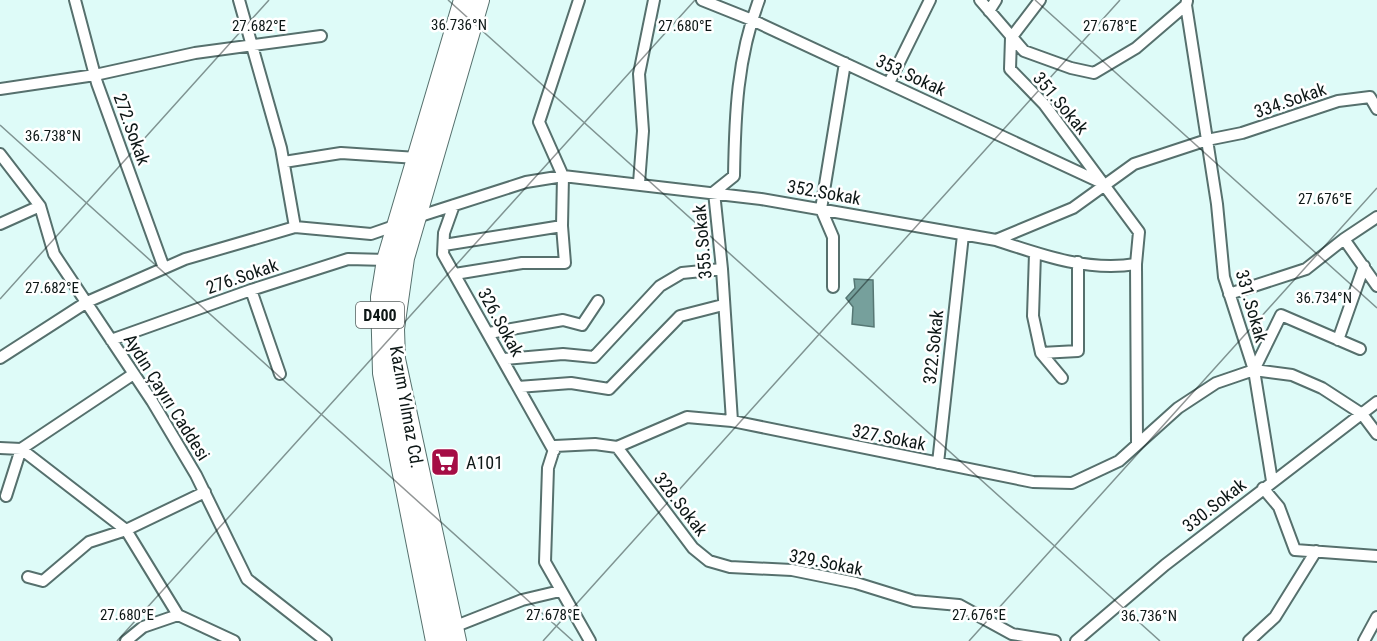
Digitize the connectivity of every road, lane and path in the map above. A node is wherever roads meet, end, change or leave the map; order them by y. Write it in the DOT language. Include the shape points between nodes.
graph roads {
  1 [pos="75,0"];
  2 [pos="239,0"];
  3 [pos="464,0"];
  4 [pos="479,0"];
  5 [pos="579,0"];
  6 [pos="654,0"];
  7 [pos="702,0"];
  8 [pos="759,0"];
  9 [pos="930,0"];
  10 [pos="980,0"];
  11 [pos="996,0"];
  12 [pos="1040,0"];
  13 [pos="1187,2"];
  14 [pos="989,12"];
  15 [pos="752,20"];
  16 [pos="321,36"];
  17 [pos="1011,38"];
  18 [pos="253,47"];
  19 [pos="844,63"];
  20 [pos="95,75"];
  21 [pos="889,83"];
  22 [pos="0,89"];
  23 [pos="1377,109"];
  24 [pos="1207,140"];
  25 [pos="0,154"];
  26 [pos="417,158"];
  27 [pos="284,162"];
  28 [pos="563,176"];
  29 [pos="639,183"];
  30 [pos="1104,183"];
  31 [pos="714,192"];
  32 [pos="454,205"];
  33 [pos="40,206"];
  34 [pos="821,209"];
  35 [pos="417,217"];
  36 [pos="1377,217"];
  37 [pos="0,224"];
  38 [pos="397,225"];
  39 [pos="562,226"];
  40 [pos="296,227"];
  41 [pos="963,235"];
  42 [pos="1344,239"];
  43 [pos="996,240"];
  44 [pos="444,245"];
  45 [pos="1035,253"];
  46 [pos="387,260"];
  47 [pos="1078,262"];
  48 [pos="1136,264"];
  49 [pos="1364,266"];
  50 [pos="164,268"];
  51 [pos="722,269"];
  52 [pos="455,274"];
  53 [pos="1377,286"];
  54 [pos="833,287"];
  55 [pos="250,290"];
  56 [pos="1229,294"];
  57 [pos="598,301"];
  58 [pos="87,302"];
  59 [pos="723,305"];
  60 [pos="489,333"];
  61 [pos="111,340"];
  62 [pos="1338,340"];
  63 [pos="1360,349"];
  64 [pos="1041,353"];
  65 [pos="0,358"];
  66 [pos="504,359"];
  67 [pos="1254,370"];
  68 [pos="280,374"];
  69 [pos="132,375"];
  70 [pos="1062,378"];
  71 [pos="519,387"];
  72 [pos="1377,402"];
  73 [pos="1362,414"];
  74 [pos="732,421"];
  75 [pos="1377,434"];
  76 [pos="1137,443"];
  77 [pos="617,447"];
  78 [pos="0,448"];
  79 [pos="21,449"];
  80 [pos="554,451"];
  81 [pos="938,463"];
  82 [pos="1267,484"];
  83 [pos="205,492"];
  84 [pos="6,496"];
  85 [pos="126,530"];
  86 [pos="1316,551"];
  87 [pos="1377,556"];
  88 [pos="730,567"];
  89 [pos="28,577"];
  90 [pos="560,591"];
  91 [pos="178,615"];
  92 [pos="1377,617"];
  93 [pos="441,637"];
  94 [pos="126,641"];
  95 [pos="234,641"];
  96 [pos="326,641"];
  97 [pos="590,641"];
  98 [pos="1055,641"];
  99 [pos="1076,641"];
  100 [pos="1249,641"];
  101 [pos="1364,641"];
  1 -- 20 [label="street, 272.Sokak"];
  2 -- 18 [label="street"];
  3 -- 26 [label="highway, Kazım Yılmaz Cd. / D400"];
  4 -- 35 [label="highway, Kazım Yılmaz Cd. / D400"];
  5 -- 28 [label="street" via="539,122"];
  6 -- 29 [label="street" via="639,75 643,131"];
  7 -- 15 [label="street, 353.Sokak"];
  8 -- 15 [label="street, 355.Sokak"];
  9 -- 21 [label="street"];
  10 -- 14 [label="street"];
  11 -- 14 [label="street"];
  12 -- 17 [label="street"];
  13 -- 17 [label="street" via="1136,48 1094,73 1023,51"];
  13 -- 24 [label="street, 331.Sokak"];
  14 -- 17 [label="street"];
  15 -- 19 [label="street, 353.Sokak"];
  15 -- 31 [label="street, 355.Sokak" via="736,92 734,176"];
  16 -- 18 [label="street"];
  17 -- 30 [label="street, 351.Sokak" via="1010,69 1044,104"];
  18 -- 20 [label="street" via="195,53"];
  18 -- 27 [label="street"];
  19 -- 21 [label="street, 353.Sokak"];
  19 -- 34 [label="street"];
  20 -- 22 [label="street"];
  20 -- 50 [label="street, 272.Sokak"];
  21 -- 30 [label="street, 353.Sokak"];
  23 -- 24 [label="street, 334.Sokak" via="1370,97 1338,101 1242,134"];
  24 -- 30 [label="street" via="1134,164"];
  24 -- 56 [label="street, 331.Sokak"];
  25 -- 33 [label="street, Aydın Çayırı Caddesi"];
  26 -- 27 [label="street" via="342,153"];
  26 -- 38 [label="highway, Kazım Yılmaz Cd. / D400"];
  27 -- 40 [label="street"];
  28 -- 29 [label="street, 352.Sokak"];
  28 -- 32 [label="street, 352.Sokak" via="526,182"];
  28 -- 39 [label="street"];
  29 -- 31 [label="street, 352.Sokak"];
  30 -- 43 [label="street" via="1073,208"];
  30 -- 48 [label="street, 351.Sokak" via="1139,232"];
  31 -- 34 [label="street, 352.Sokak"];
  31 -- 51 [label="street, 355.Sokak"];
  32 -- 35 [label="street, 352.Sokak"];
  32 -- 44 [label="street"];
  33 -- 37 [label="street"];
  33 -- 58 [label="street, Aydın Çayırı Caddesi" via="54,254"];
  34 -- 41 [label="street, 352.Sokak"];
  34 -- 54 [label="street" via="832,237"];
  35 -- 93 [label="highway, Kazım Yılmaz Cd. / D400" via="399,286 395,359"];
  36 -- 42 [label="street"];
  38 -- 40 [label="street" via="371,234"];
  38 -- 46 [label="highway, Kazım Yılmaz Cd. / D400"];
  39 -- 44 [label="street"];
  39 -- 52 [label="street" via="565,263 522,263"];
  40 -- 50 [label="street"];
  41 -- 43 [label="street, 352.Sokak"];
  41 -- 81 [label="street, 322.Sokak"];
  42 -- 49 [label="street"];
  42 -- 56 [label="street" via="1306,269"];
  43 -- 45 [label="street, 352.Sokak"];
  44 -- 52 [label="street, 326.Sokak" via="443,254"];
  45 -- 47 [label="street, 352.Sokak"];
  45 -- 64 [label="street" via="1033,316"];
  46 -- 55 [label="street, 276.Sokak" via="348,259"];
  46 -- 93 [label="highway, Kazım Yılmaz Cd. / D400" via="381,297 383,373"];
  47 -- 48 [label="street, 352.Sokak" via="1121,267"];
  47 -- 64 [label="street" via="1078,351"];
  48 -- 76 [label="street, 351.Sokak"];
  49 -- 53 [label="street"];
  49 -- 62 [label="street"];
  50 -- 58 [label="street"];
  51 -- 59 [label="street, 355.Sokak"];
  51 -- 66 [label="street" via="682,273 660,286 594,357 563,354"];
  52 -- 60 [label="street, 326.Sokak"];
  55 -- 61 [label="street, 276.Sokak"];
  55 -- 68 [label="street"];
  56 -- 67 [label="street, 331.Sokak"];
  57 -- 60 [label="street" via="582,325 563,320"];
  58 -- 61 [label="street, Aydın Çayırı Caddesi"];
  58 -- 65 [label="street"];
  59 -- 71 [label="street" via="680,316 609,389 571,383"];
  59 -- 74 [label="street, 355.Sokak"];
  60 -- 66 [label="street, 326.Sokak"];
  61 -- 69 [label="street, Aydın Çayırı Caddesi"];
  62 -- 63 [label="street"];
  62 -- 67 [label="street" via="1281,315"];
  64 -- 70 [label="street"];
  66 -- 71 [label="street, 326.Sokak"];
  67 -- 73 [label="street, 327.Sokak" via="1292,375 1322,388"];
  67 -- 76 [label="street, 327.Sokak" via="1216,383 1178,408"];
  67 -- 82 [label="street, 331.Sokak"];
  69 -- 79 [label="street"];
  69 -- 83 [label="street, Aydın Çayırı Caddesi" via="152,401"];
  71 -- 80 [label="street, 326.Sokak"];
  72 -- 73 [label="street, 330.Sokak"];
  73 -- 75 [label="street, 327.Sokak"];
  73 -- 82 [label="street, 330.Sokak"];
  74 -- 77 [label="street, 327.Sokak" via="687,417"];
  74 -- 81 [label="street, 327.Sokak"];
  76 -- 81 [label="street, 327.Sokak" via="1119,461 1072,483 1033,482"];
  77 -- 80 [label="street, 327.Sokak" via="555,446"];
  77 -- 88 [label="street, 328.Sokak" via="693,548 710,561"];
  78 -- 79 [label="street"];
  79 -- 84 [label="street"];
  79 -- 85 [label="street"];
  80 -- 90 [label="street" via="548,468 544,562"];
  82 -- 86 [label="street" via="1294,550"];
  82 -- 99 [label="street, 330.Sokak"];
  83 -- 85 [label="street"];
  83 -- 96 [label="street, Aydın Çayırı Caddesi" via="247,579"];
  85 -- 89 [label="street" via="89,542 44,581"];
  85 -- 91 [label="street"];
  86 -- 87 [label="street"];
  86 -- 100 [label="street" via="1275,617"];
  88 -- 98 [label="street, 329.Sokak" via="792,570 914,601 959,605 1012,634"];
  90 -- 93 [label="street" via="522,600"];
  90 -- 97 [label="street"];
  91 -- 94 [label="street" via="143,627"];
  91 -- 95 [label="street"];
  92 -- 101 [label="street"];
}
